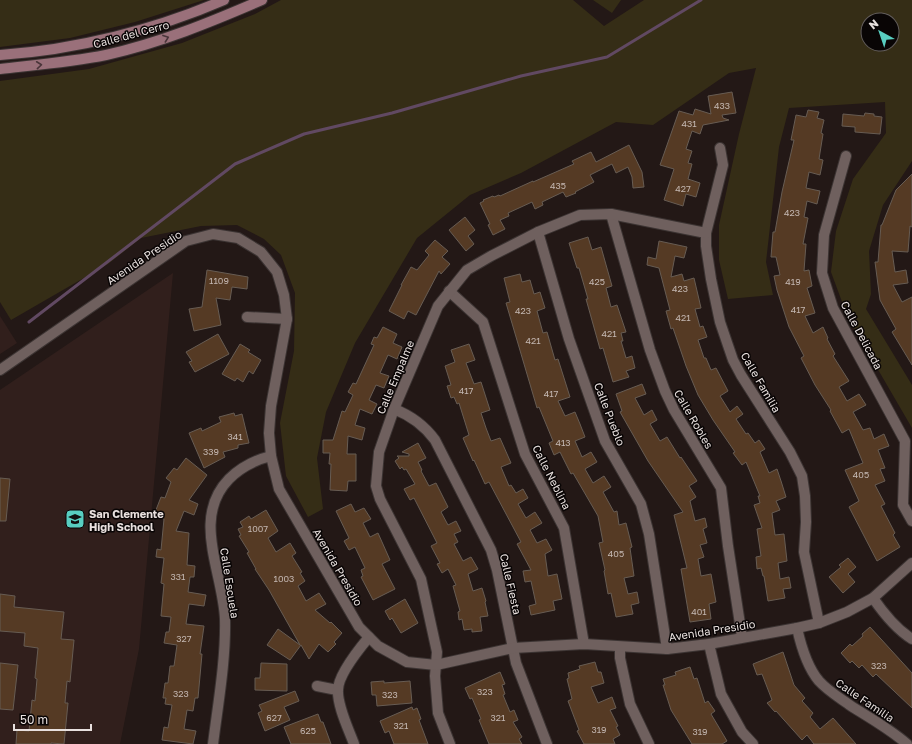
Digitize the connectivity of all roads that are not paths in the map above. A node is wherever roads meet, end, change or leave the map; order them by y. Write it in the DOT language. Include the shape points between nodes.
graph roads {
  1 [pos="224,0"];
  2 [pos="262,0"];
  3 [pos="0,55"];
  4 [pos="0,69"];
  5 [pos="720,148"];
  6 [pos="846,156"];
  7 [pos="611,214"];
  8 [pos="538,232"];
  9 [pos="706,233"];
  10 [pos="449,291"];
  11 [pos="247,317"];
  12 [pos="287,319"];
  13 [pos="0,370"];
  14 [pos="394,409"];
  15 [pos="271,456"];
  16 [pos="912,521"];
  17 [pos="912,563"];
  18 [pos="874,598"];
  19 [pos="819,623"];
  20 [pos="797,628"];
  21 [pos="370,637"];
  22 [pos="742,637"];
  23 [pos="912,639"];
  24 [pos="584,644"];
  25 [pos="709,644"];
  26 [pos="620,647"];
  27 [pos="513,648"];
  28 [pos="667,649"];
  29 [pos="436,665"];
  30 [pos="317,686"];
  31 [pos="338,690"];
  32 [pos="213,744"];
  33 [pos="354,744"];
  34 [pos="450,744"];
  35 [pos="547,744"];
  36 [pos="649,744"];
  37 [pos="753,744"];
  38 [pos="907,744"];
  1 -- 3 [label="main road, Calle del Cerro" via="196,12 136,31 22,54"];
  4 -- 2 [label="main road, Calle del Cerro, one-way" via="44,65 114,53 158,41"];
  5 -- 9 [label="street, Calle Familia" via="723,165"];
  6 -- 16 [label="street, Calle Delicada" via="824,235 822,273 834,308 905,441 903,506"];
  7 -- 8 [label="street, Calle Empalme" via="580,215"];
  7 -- 9 [label="street, Calle Empalme"];
  7 -- 22 [label="street, Calle Robles" via="650,350 665,391 721,488"];
  8 -- 10 [label="street, Calle Empalme" via="467,270"];
  8 -- 28 [label="street, Calle Pueblo" via="569,339 605,441 641,504 649,534"];
  9 -- 19 [label="street, Calle Familia" via="711,279 720,322 733,360 802,476 806,522 804,552"];
  10 -- 14 [label="street, Calle Empalme" via="438,306"];
  10 -- 24 [label="street, Calle Neblina" via="483,322 525,454 564,528"];
  11 -- 12 [label="street"];
  12 -- 13 [label="street, Avenida Presidio" via="284,295 277,272 261,252 238,238 214,234 186,241"];
  12 -- 15 [label="street, Avenida Presidio" via="271,406"];
  14 -- 27 [label="street, Calle Fiesta" via="416,419 435,440 482,531 497,570"];
  14 -- 29 [label="street, Calle Empalme" via="379,452 376,486 380,499 421,579 437,652"];
  15 -- 21 [label="street, Avenida Presidio" via="278,489 359,627"];
  15 -- 32 [label="street, Calle Escuela" via="232,476 216,496 211,511 211,539 225,623"];
  17 -- 18 [label="street, Avenida Presidio"];
  18 -- 19 [label="street, Avenida Presidio"];
  18 -- 23 [label="street" via="901,632"];
  19 -- 20 [label="street, Avenida Presidio"];
  20 -- 22 [label="street, Avenida Presidio"];
  20 -- 38 [label="street, Calle Familia" via="808,663 819,681 833,694"];
  21 -- 29 [label="street, Avenida Presidio" via="378,646 407,662"];
  21 -- 31 [label="street" via="345,670"];
  22 -- 25 [label="street, Avenida Presidio"];
  24 -- 26 [label="street, Avenida Presidio"];
  24 -- 27 [label="street, Avenida Presidio"];
  25 -- 28 [label="street, Avenida Presidio"];
  25 -- 37 [label="street" via="721,694 742,732"];
  26 -- 28 [label="street, Avenida Presidio"];
  26 -- 36 [label="street" via="630,704"];
  27 -- 29 [label="street, Avenida Presidio"];
  27 -- 35 [label="street, Calle Fiesta" via="516,663"];
  29 -- 34 [label="street, Calle Empalme" via="438,713"];
  30 -- 31 [label="street"];
  31 -- 33 [label="street" via="342,713"];
}
